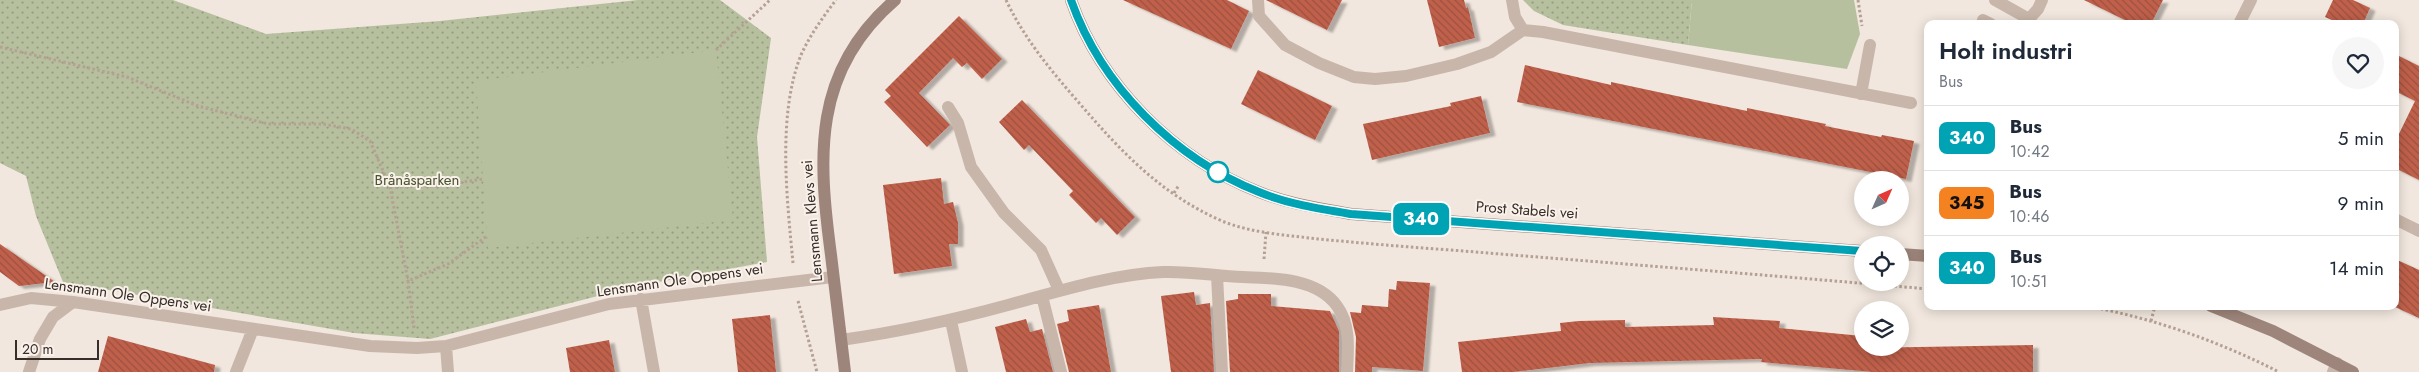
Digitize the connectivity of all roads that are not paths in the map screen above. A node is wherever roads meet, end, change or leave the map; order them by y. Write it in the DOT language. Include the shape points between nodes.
graph roads {
  1 [pos="895,0"];
  2 [pos="1071,0"];
  3 [pos="1258,0"];
  4 [pos="1512,0"];
  5 [pos="1995,0"];
  6 [pos="2042,0"];
  7 [pos="2251,0"];
  8 [pos="2026,20"];
  9 [pos="2030,20"];
  10 [pos="2242,20"];
  11 [pos="1523,30"];
  12 [pos="1870,45"];
  13 [pos="1861,94"];
  14 [pos="1911,103"];
  15 [pos="948,107"];
  16 [pos="2399,221"];
  17 [pos="2419,230"];
  18 [pos="1854,250"];
  19 [pos="1909,255"];
  20 [pos="1924,256"];
  21 [pos="1217,276"];
  22 [pos="833,277"];
  23 [pos="1059,290"];
  24 [pos="1042,296"];
  25 [pos="641,299"];
  26 [pos="74,302"];
  27 [pos="0,305"];
  28 [pos="2220,310"];
  29 [pos="951,321"];
  30 [pos="253,329"];
  31 [pos="841,340"];
  32 [pos="446,346"];
  33 [pos="2335,368"];
  34 [pos="28,372"];
  35 [pos="236,372"];
  36 [pos="448,372"];
  37 [pos="654,372"];
  38 [pos="845,372"];
  39 [pos="962,372"];
  40 [pos="1061,372"];
  41 [pos="1222,372"];
  42 [pos="1347,372"];
  43 [pos="2353,372"];
  1 -- 22 [label="street, Lensmann Klevs vei" via="872,22 850,54 834,88 825,124 823,181"];
  2 -- 18 [label="street, Prost Stabels vei" via="1101,62 1158,128 1218,172 1286,201 1351,214"];
  3 -- 11 [label="street" via="1259,16 1285,45 1354,77 1406,76 1457,64 1491,52"];
  4 -- 11 [label="street" via="1515,17"];
  5 -- 8 [label="street"];
  6 -- 9 [label="street"];
  7 -- 10 [label="street"];
  11 -- 13 [label="street"];
  12 -- 13 [label="street"];
  13 -- 14 [label="street"];
  15 -- 23 [label="street" via="958,123 971,167 1004,213 1041,250"];
  16 -- 17 [label="street"];
  19 -- 20 [label="street"];
  21 -- 23 [label="street" via="1162,272"];
  21 -- 41 [label="street"];
  21 -- 42 [label="street" via="1283,280 1306,285 1325,294 1337,306 1345,322"];
  22 -- 25 [label="street, Lensmann Ole Oppens vei"];
  22 -- 31 [label="street, Lensmann Klevs vei"];
  23 -- 24 [label="street"];
  24 -- 29 [label="street"];
  24 -- 40 [label="street"];
  25 -- 32 [label="street, Lensmann Ole Oppens vei" via="609,304"];
  25 -- 37 [label="street"];
  26 -- 27 [label="street, Lensmann Ole Oppens vei" via="31,298"];
  26 -- 30 [label="street, Lensmann Ole Oppens vei"];
  26 -- 34 [label="street" via="53,317 40,338"];
  28 -- 33 [label="street" via="2274,331"];
  29 -- 31 [label="street"];
  29 -- 39 [label="street"];
  30 -- 32 [label="street, Lensmann Ole Oppens vei" via="370,346"];
  30 -- 35 [label="street"];
  31 -- 38 [label="street, Lensmann Klevs vei"];
  32 -- 36 [label="street"];
  33 -- 43 [label="street"];
}
